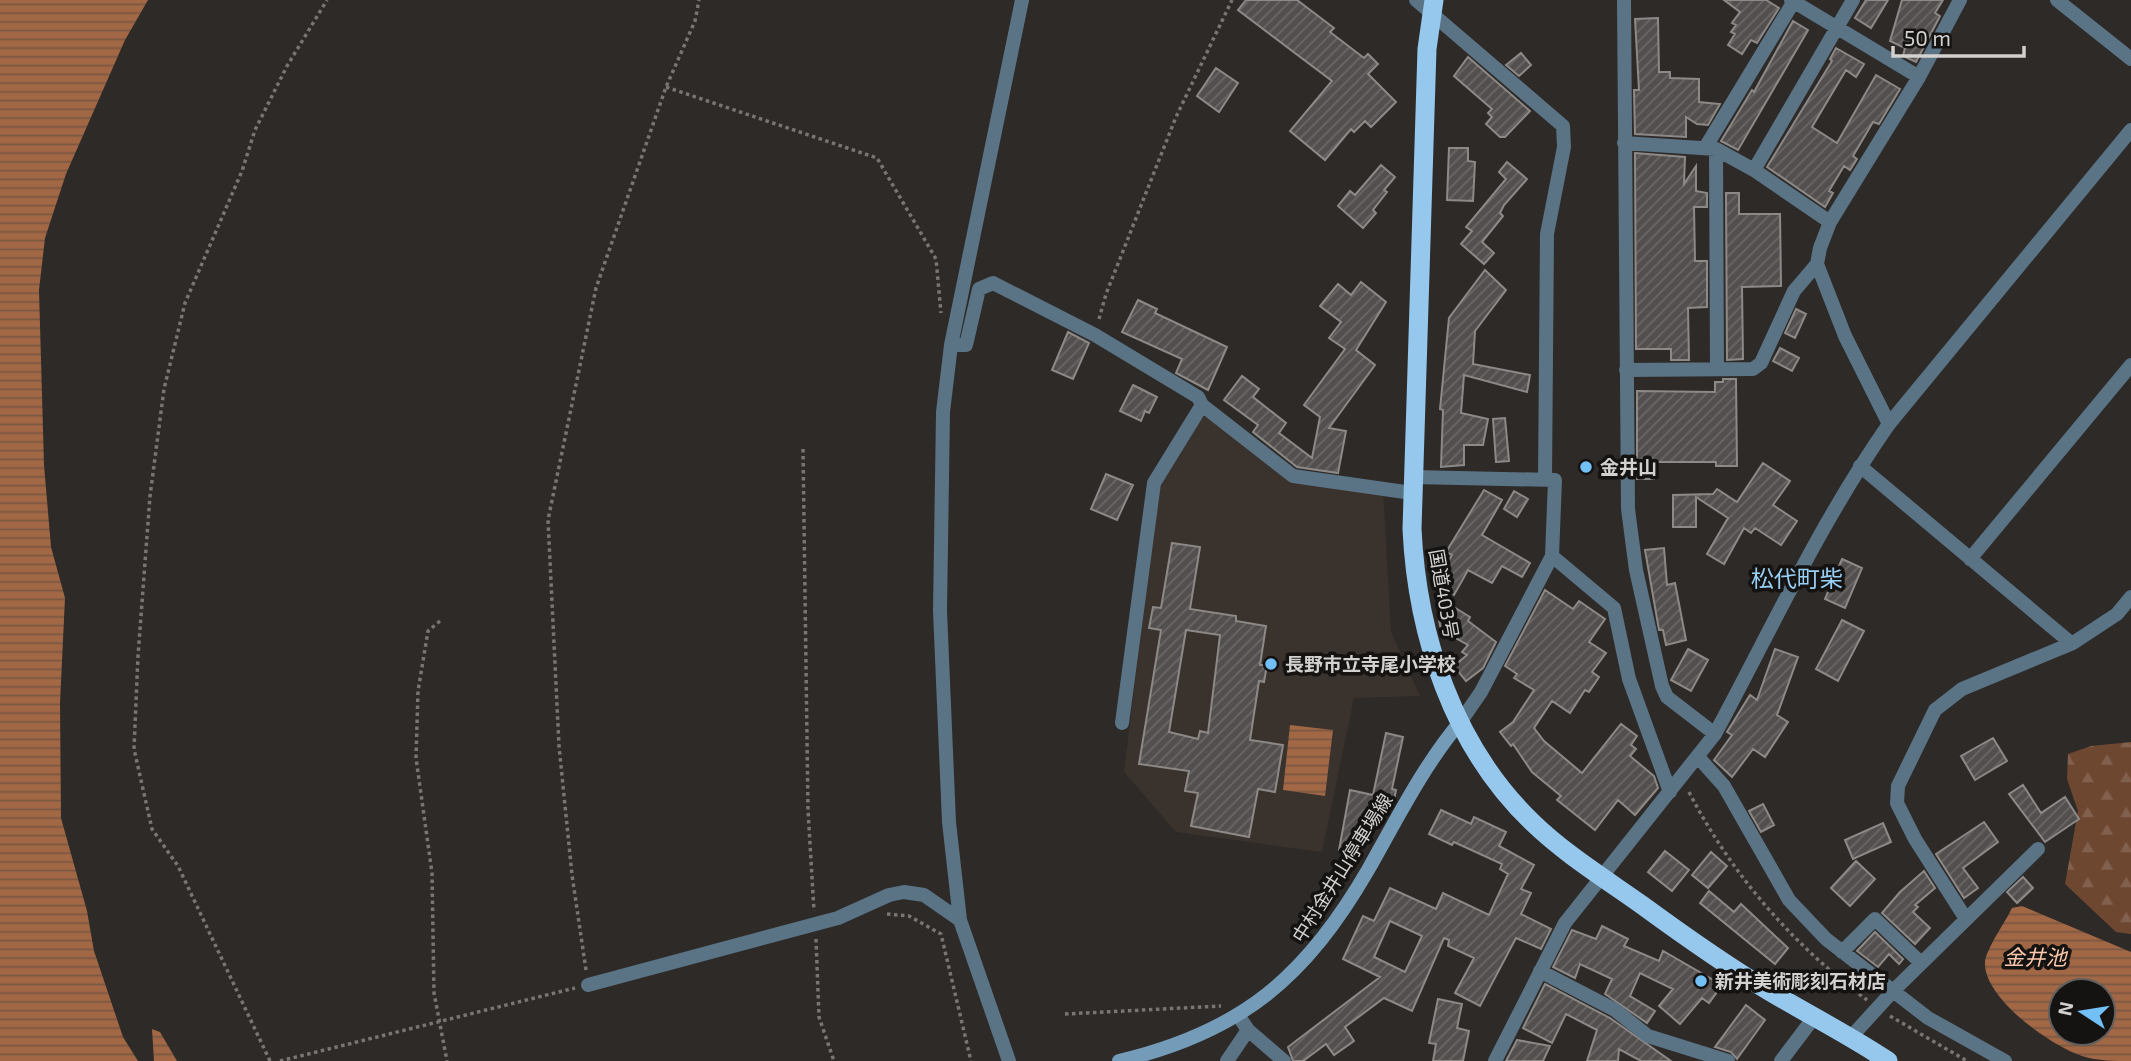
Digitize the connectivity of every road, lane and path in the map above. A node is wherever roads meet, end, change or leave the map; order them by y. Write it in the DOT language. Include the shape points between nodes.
graph roads {
  1 [pos="327,0"];
  2 [pos="699,0"];
  3 [pos="1022,0"];
  4 [pos="1232,0"];
  5 [pos="1416,0"];
  6 [pos="1624,0"];
  7 [pos="1853,0"];
  8 [pos="1960,0"];
  9 [pos="2057,0"];
  10 [pos="1793,1"];
  11 [pos="1433,7"];
  12 [pos="1837,29"];
  13 [pos="2131,59"];
  14 [pos="1919,77"];
  15 [pos="666,88"];
  16 [pos="2131,130"];
  17 [pos="1624,143"];
  18 [pos="1711,148"];
  19 [pos="1754,170"];
  20 [pos="1830,222"];
  21 [pos="1817,264"];
  22 [pos="941,314"];
  23 [pos="1095,335"];
  24 [pos="951,345"];
  25 [pos="2131,365"];
  26 [pos="1717,369"];
  27 [pos="1626,370"];
  28 [pos="1202,405"];
  29 [pos="1889,424"];
  30 [pos="803,449"];
  31 [pos="1860,466"];
  32 [pos="1545,480"];
  33 [pos="1413,485"];
  34 [pos="1552,556"];
  35 [pos="1970,559"];
  36 [pos="2131,597"];
  37 [pos="440,621"];
  38 [pos="2071,643"];
  39 [pos="1461,722"];
  40 [pos="1122,723"];
  41 [pos="1715,734"];
  42 [pos="1699,758"];
  43 [pos="1682,778"];
  44 [pos="1670,792"];
  45 [pos="2038,849"];
  46 [pos="1600,876"];
  47 [pos="853,912"];
  48 [pos="1966,919"];
  49 [pos="960,920"];
  50 [pos="815,924"];
  51 [pos="1842,952"];
  52 [pos="1921,963"];
  53 [pos="1540,971"];
  54 [pos="588,985"];
  55 [pos="1893,991"];
  56 [pos="1877,1007"];
  57 [pos="1065,1014"];
  58 [pos="1238,1015"];
  59 [pos="1815,1016"];
  60 [pos="439,1021"];
  61 [pos="1248,1030"];
  62 [pos="1852,1037"];
  63 [pos="270,1061"];
  64 [pos="280,1061"];
  65 [pos="447,1061"];
  66 [pos="834,1061"];
  67 [pos="971,1061"];
  68 [pos="1009,1061"];
  69 [pos="1119,1061"];
  70 [pos="1227,1061"];
  71 [pos="1284,1061"];
  72 [pos="1495,1061"];
  73 [pos="1728,1061"];
  74 [pos="1781,1061"];
  75 [pos="1888,1061"];
  76 [pos="1967,1061"];
  77 [pos="2006,1061"];
  1 -- 63 [label="path" via="256,130 185,303 164,389 150,496 138,656 134,749 152,829 178,866"];
  2 -- 15 [label="path" via="695,21"];
  3 -- 24 [label="street"];
  4 -- 23 [label="path" via="1177,117 1106,294"];
  5 -- 11 [label="street"];
  6 -- 17 [label="street"];
  7 -- 12 [label="street"];
  8 -- 14 [label="street"];
  9 -- 13 [label="street"];
  10 -- 12 [label="street"];
  10 -- 18 [label="street"];
  11 -- 32 [label="street" via="1563,126 1564,147 1547,234"];
  11 -- 33 [label="highway, 国道403号" via="1427,49"];
  12 -- 14 [label="street"];
  12 -- 19 [label="street"];
  14 -- 20 [label="street"];
  15 -- 22 [label="path" via="877,158 936,259"];
  15 -- 54 [label="path" via="596,288 548,520 559,746"];
  16 -- 29 [label="street"];
  17 -- 18 [label="street"];
  17 -- 27 [label="street"];
  18 -- 19 [label="street"];
  18 -- 26 [label="street"];
  19 -- 20 [label="street"];
  20 -- 21 [label="street"];
  21 -- 26 [label="street" via="1794,291 1761,363 1753,369"];
  21 -- 29 [label="street" via="1845,336"];
  23 -- 24 [label="street" via="988,283 979,289 966,345"];
  23 -- 28 [label="street" via="1198,397"];
  24 -- 49 [label="street" via="943,412 938,548 948,822"];
  25 -- 35 [label="street"];
  26 -- 27 [label="street"];
  27 -- 41 [label="street" via="1628,509 1657,668 1667,697"];
  28 -- 33 [label="street" via="1293,476"];
  28 -- 40 [label="street" via="1154,483"];
  29 -- 31 [label="street"];
  30 -- 50 [label="path" via="808,810"];
  31 -- 35 [label="street"];
  31 -- 41 [label="street"];
  32 -- 33 [label="street"];
  32 -- 34 [label="street" via="1555,480"];
  33 -- 39 [label="highway, 国道403号" via="1414,567 1425,633"];
  34 -- 39 [label="street"];
  34 -- 44 [label="street" via="1614,608 1629,679"];
  35 -- 38 [label="street"];
  36 -- 38 [label="street" via="2117,614"];
  37 -- 60 [label="path" via="428,631 418,691 416,758 432,873 434,993"];
  38 -- 48 [label="street" via="1951,694 1935,710 1898,786 1901,816"];
  39 -- 46 [label="highway, 国道403号" via="1486,765 1530,820"];
  39 -- 58 [label="main road, 中村金井山停車場線" via="1419,779 1366,873 1310,957"];
  41 -- 42 [label="street"];
  42 -- 43 [label="street"];
  42 -- 51 [label="street" via="1724,786 1789,900"];
  43 -- 44 [label="street"];
  43 -- 56 [label="path" via="1717,841 1758,898 1803,946"];
  44 -- 46 [label="street"];
  45 -- 48 [label="street"];
  46 -- 53 [label="street" via="1565,923"];
  46 -- 59 [label="highway, 国道403号" via="1733,970"];
  47 -- 49 [label="street" via="889,895 915,892"];
  47 -- 50 [label="street"];
  47 -- 67 [label="path" via="909,916 941,934"];
  48 -- 52 [label="street"];
  49 -- 68 [label="street"];
  50 -- 54 [label="street"];
  50 -- 66 [label="path" via="819,1017"];
  51 -- 52 [label="street" via="1875,919"];
  51 -- 55 [label="street"];
  52 -- 55 [label="street"];
  53 -- 72 [label="street"];
  53 -- 73 [label="street" via="1615,1010 1648,1036"];
  54 -- 60 [label="path"];
  55 -- 56 [label="street"];
  55 -- 77 [label="street" via="1961,1038"];
  56 -- 62 [label="street"];
  56 -- 76 [label="path"];
  57 -- 58 [label="path" via="1224,1006"];
  58 -- 61 [label="street"];
  58 -- 69 [label="main road, 中村金井山停車場線" via="1202,1035"];
  59 -- 62 [label="highway, 国道403号"];
  59 -- 74 [label="street"];
  60 -- 64 [label="path"];
  60 -- 65 [label="path"];
  61 -- 70 [label="street"];
  61 -- 71 [label="street"];
  62 -- 75 [label="highway, 国道403号"];
}
